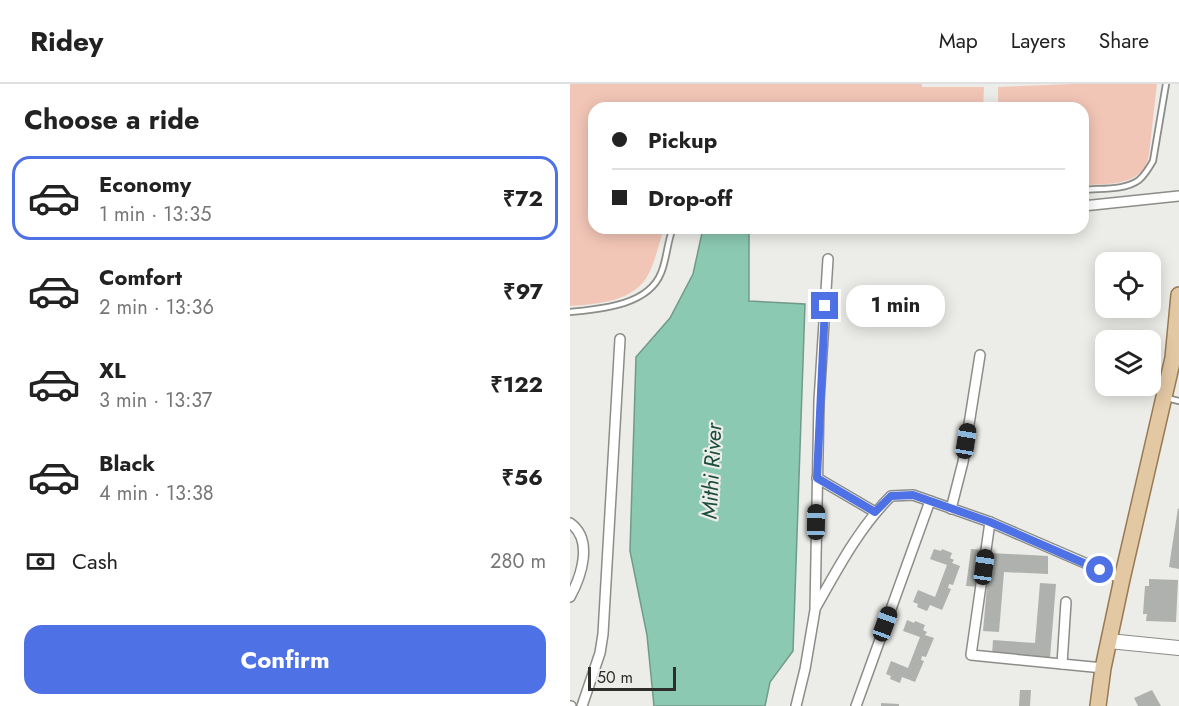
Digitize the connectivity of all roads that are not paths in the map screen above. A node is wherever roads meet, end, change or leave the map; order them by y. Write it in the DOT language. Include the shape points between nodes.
graph roads {
  1 [pos="1166,84"];
  2 [pos="1089,189"];
  3 [pos="1179,196"];
  4 [pos="1089,205"];
  5 [pos="672,234"];
  6 [pos="828,259"];
  7 [pos="1179,295"];
  8 [pos="570,312"];
  9 [pos="620,339"];
  10 [pos="980,355"];
  11 [pos="1172,399"];
  12 [pos="817,478"];
  13 [pos="930,501"];
  14 [pos="951,509"];
  15 [pos="875,512"];
  16 [pos="990,522"];
  17 [pos="570,523"];
  18 [pos="1122,579"];
  19 [pos="570,597"];
  20 [pos="1066,602"];
  21 [pos="815,610"];
  22 [pos="1109,641"];
  23 [pos="1179,648"];
  24 [pos="1062,664"];
  25 [pos="1103,668"];
  26 [pos="582,706"];
  27 [pos="796,706"];
  28 [pos="856,706"];
  29 [pos="1098,706"];
  1 -- 2 [label="lane" via="1153,161 1148,170 1126,186"];
  3 -- 4 [label="street"];
  5 -- 8 [label="lane" via="659,277 649,289 632,300 604,309"];
  6 -- 12 [label="street"];
  7 -- 11 [label="main road"];
  9 -- 26 [label="street" via="603,634"];
  10 -- 14 [label="street" via="963,462"];
  11 -- 18 [label="main road"];
  12 -- 15 [label="street"];
  12 -- 21 [label="street"];
  13 -- 14 [label="street"];
  13 -- 15 [label="street" via="913,495 891,496"];
  13 -- 28 [label="street"];
  14 -- 16 [label="street"];
  15 -- 21 [label="street" via="842,559"];
  16 -- 18 [label="street"];
  16 -- 24 [label="street" via="971,656"];
  17 -- 19 [label="street" via="582,542 584,561"];
  18 -- 22 [label="main road"];
  20 -- 24 [label="street"];
  21 -- 27 [label="street"];
  22 -- 23 [label="main road"];
  22 -- 25 [label="main road"];
  24 -- 25 [label="street"];
  25 -- 29 [label="main road"];
}
